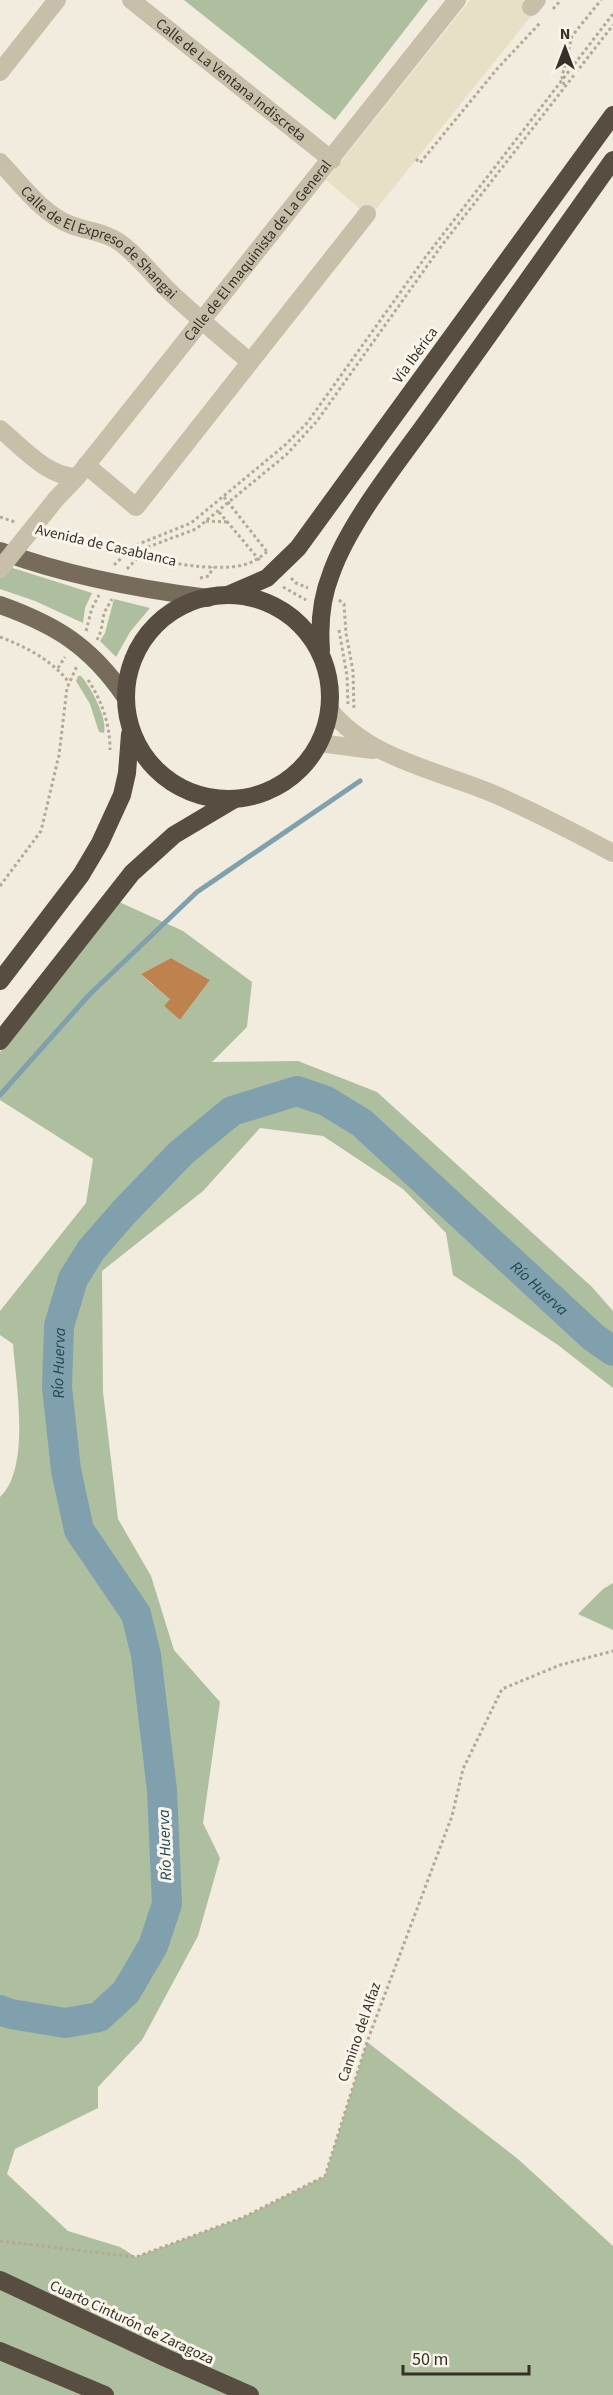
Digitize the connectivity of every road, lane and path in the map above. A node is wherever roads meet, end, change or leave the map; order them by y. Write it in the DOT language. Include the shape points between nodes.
graph roads {
  1 [pos="57,0"];
  2 [pos="131,0"];
  3 [pos="457,0"];
  4 [pos="561,0"];
  5 [pos="601,0"];
  6 [pos="613,14"];
  7 [pos="613,25"];
  8 [pos="0,72"];
  9 [pos="562,77"];
  10 [pos="564,86"];
  11 [pos="613,115"];
  12 [pos="416,159"];
  13 [pos="332,160"];
  14 [pos="613,160"];
  15 [pos="0,162"];
  16 [pos="367,214"];
  17 [pos="202,321"];
  18 [pos="250,362"];
  19 [pos="0,429"];
  20 [pos="82,471"];
  21 [pos="224,497"];
  22 [pos="230,504"];
  23 [pos="0,517"];
  24 [pos="206,521"];
  25 [pos="228,523"];
  26 [pos="21,524"];
  27 [pos="43,531"];
  28 [pos="0,551"];
  29 [pos="267,551"];
  30 [pos="126,553"];
  31 [pos="139,555"];
  32 [pos="0,569"];
  33 [pos="112,584"];
  34 [pos="228,595"];
  35 [pos="208,598"];
  36 [pos="0,605"];
  37 [pos="0,637"];
  38 [pos="97,639"];
  39 [pos="76,642"];
  40 [pos="321,651"];
  41 [pos="58,668"];
  42 [pos="68,681"];
  43 [pos="124,695"];
  44 [pos="329,710"];
  45 [pos="130,734"];
  46 [pos="319,743"];
  47 [pos="378,750"];
  48 [pos="110,753"];
  49 [pos="233,800"];
  50 [pos="613,853"];
  51 [pos="0,886"];
  52 [pos="0,981"];
  53 [pos="0,1041"];
  54 [pos="613,1651"];
  55 [pos="0,2241"];
  56 [pos="0,2280"];
  57 [pos="0,2351"];
  58 [pos="105,2395"];
  59 [pos="250,2395"];
  1 -- 8 [label="street"];
  2 -- 13 [label="street, Calle de La Ventana Indiscreta"];
  3 -- 13 [label="street, Calle de El maquinista de La General"];
  4 -- 12 [label="path" via="497,69 420,163"];
  5 -- 9 [label="path" via="572,36"];
  6 -- 9 [label="path"];
  7 -- 10 [label="path"];
  9 -- 10 [label="path"];
  9 -- 21 [label="path" via="424,259 307,423"];
  10 -- 22 [label="path" via="442,245 317,421 286,455"];
  11 -- 34 [label="highway, Vía Ibérica" via="298,548 267,578"];
  13 -- 17 [label="street, Calle de El maquinista de La General"];
  14 -- 40 [label="highway" via="348,538 324,595"];
  15 -- 17 [label="street, Calle de El Expreso de Shangai" via="54,215 70,225 117,241"];
  16 -- 18 [label="street"];
  17 -- 18 [label="street, Calle de El Expreso de Shangai"];
  17 -- 20 [label="street, Calle de El maquinista de La General"];
  18 -- 20 [label="street" via="136,507"];
  19 -- 20 [label="street" via="54,472 66,477"];
  20 -- 32 [label="street, Calle de El maquinista de La General, bridge"];
  21 -- 22 [label="path"];
  21 -- 30 [label="path" via="191,524 141,543"];
  22 -- 24 [label="path"];
  23 -- 26 [label="path, Avenida de Casablanca"];
  24 -- 25 [label="path"];
  24 -- 31 [label="path" via="192,532 148,547"];
  27 -- 30 [label="path, Avenida de Casablanca"];
  28 -- 33 [label="main road"];
  29 -- 31 [label="path, Avenida de Casablanca" via="245,565 213,567"];
  30 -- 31 [label="path, Avenida de Casablanca"];
  30 -- 33 [label="path" via="113,567"];
  31 -- 33 [label="path"];
  33 -- 35 [label="main road"];
  33 -- 38 [label="path"];
  33 -- 39 [label="path" via="92,608 88,627"];
  34 -- 35 [label="highway"];
  34 -- 40 [label="highway" via="269,603 287,613"];
  35 -- 43 [label="highway" via="171,612 155,626 131,664"];
  36 -- 39 [label="main road" via="44,623"];
  37 -- 41 [label="path"];
  39 -- 41 [label="path"];
  39 -- 43 [label="main road"];
  40 -- 44 [label="highway"];
  41 -- 42 [label="path"];
  42 -- 48 [label="path" via="76,667 89,681 102,706"];
  42 -- 51 [label="path" via="59,755 41,831"];
  43 -- 45 [label="highway"];
  44 -- 46 [label="highway"];
  44 -- 47 [label="street" via="351,733"];
  45 -- 49 [label="highway" via="156,771 175,786 197,796"];
  45 -- 52 [label="highway" via="122,795 100,843 81,875"];
  46 -- 47 [label="street"];
  46 -- 49 [label="highway" via="290,779 256,795"];
  47 -- 50 [label="street" via="493,794"];
  49 -- 53 [label="highway" via="174,835 132,873"];
  54 -- 55 [label="path, Camino del Alfaz" via="560,1665 502,1689 463,1768 452,1816 367,2042 325,2176 244,2217 136,2257"];
  56 -- 59 [label="highway, Cuarto Cinturón de Zaragoza"];
  57 -- 58 [label="highway"];
}
